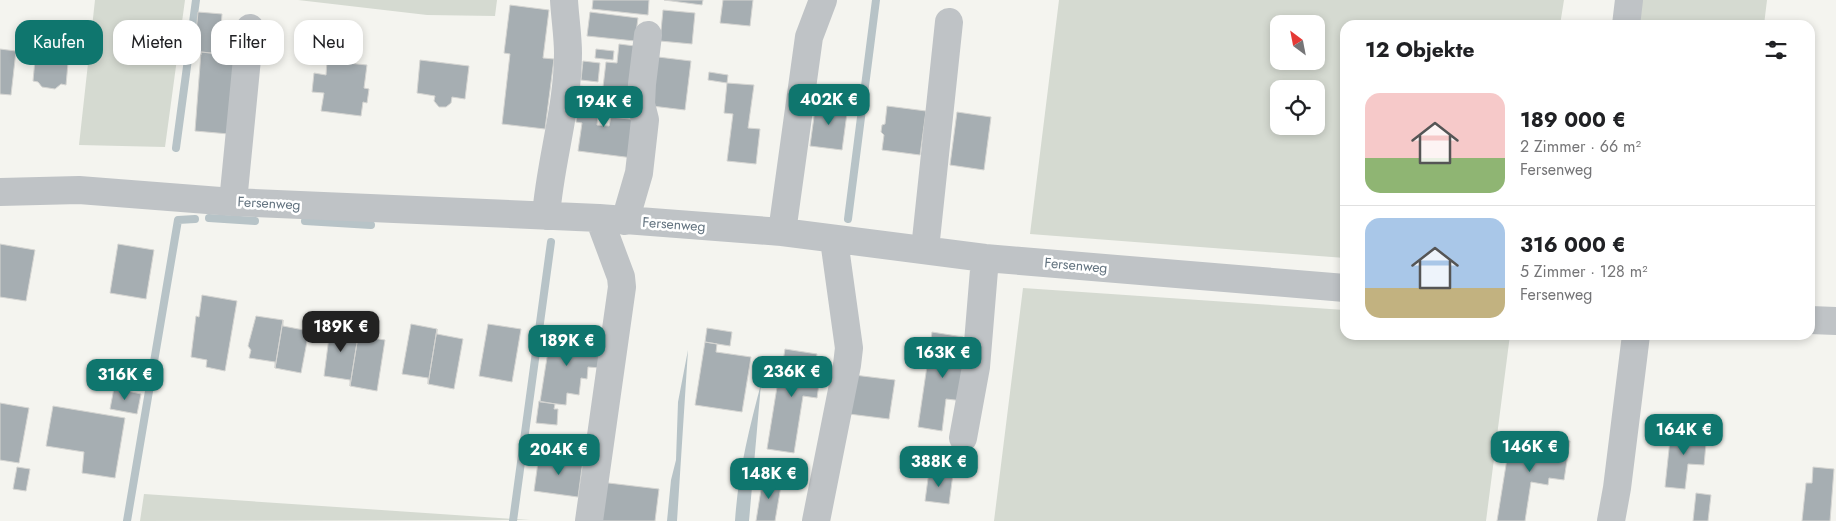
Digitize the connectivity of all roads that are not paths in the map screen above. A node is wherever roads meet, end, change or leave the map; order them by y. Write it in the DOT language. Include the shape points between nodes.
graph roads {
  1 [pos="564,0"];
  2 [pos="823,0"];
  3 [pos="1629,0"];
  4 [pos="1627,20"];
  5 [pos="949,22"];
  6 [pos="648,35"];
  7 [pos="246,65"];
  8 [pos="0,192"];
  9 [pos="233,202"];
  10 [pos="546,216"];
  11 [pos="612,220"];
  12 [pos="782,232"];
  13 [pos="834,240"];
  14 [pos="925,249"];
  15 [pos="985,258"];
  16 [pos="1340,288"];
  17 [pos="1815,320"];
  18 [pos="1836,321"];
  19 [pos="1635,340"];
  20 [pos="964,438"];
  21 [pos="589,521"];
  22 [pos="816,521"];
  23 [pos="1611,521"];
  1 -- 10 [label="street" via="568,54"];
  2 -- 12 [label="street" via="810,37"];
  3 -- 4 [label="street"];
  5 -- 14 [label="street"];
  6 -- 11 [label="street" via="642,84 644,120 639,174"];
  7 -- 9 [label="street"];
  8 -- 9 [label="street, Fersenweg" via="78,190"];
  9 -- 10 [label="street, Fersenweg"];
  10 -- 11 [label="street, Fersenweg"];
  11 -- 12 [label="street, Fersenweg"];
  11 -- 21 [label="street" via="622,287"];
  12 -- 13 [label="street, Fersenweg"];
  13 -- 14 [label="street, Fersenweg"];
  13 -- 22 [label="street" via="849,348 848,365"];
  14 -- 15 [label="street, Fersenweg"];
  15 -- 16 [label="street, Fersenweg"];
  15 -- 20 [label="street" via="976,366"];
  17 -- 18 [label="street"];
  19 -- 23 [label="street"];
}
